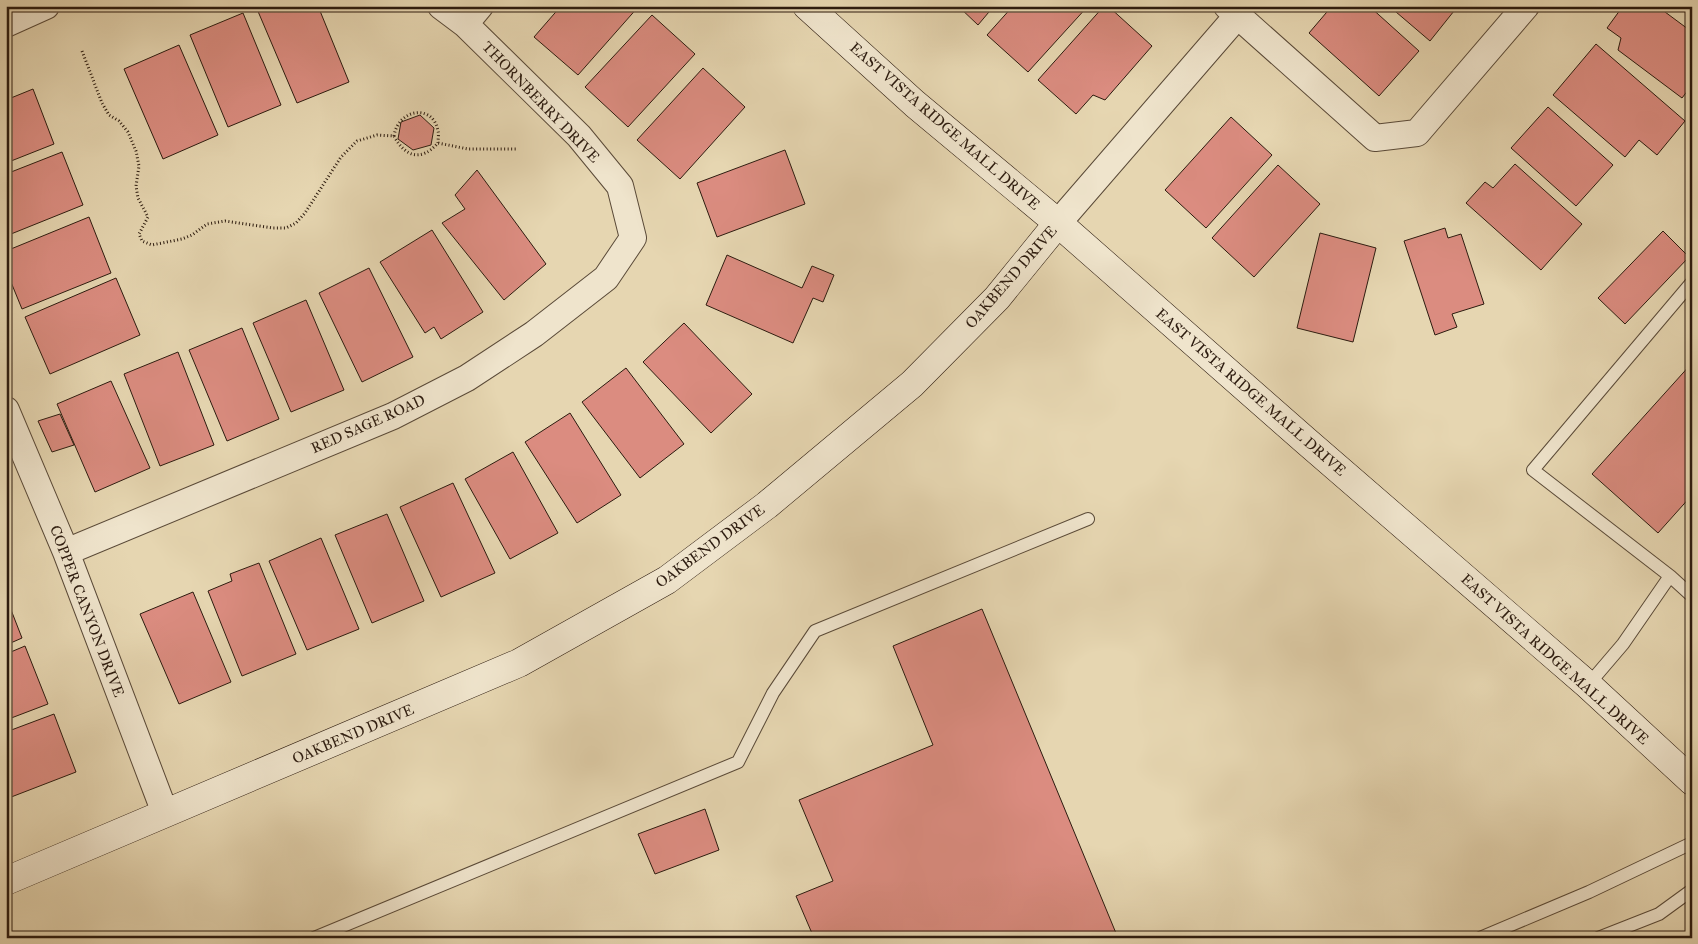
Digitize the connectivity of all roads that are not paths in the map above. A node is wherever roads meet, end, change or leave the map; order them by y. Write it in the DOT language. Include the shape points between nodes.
graph roads {
  1 [pos="46,6"];
  2 [pos="441,6"];
  3 [pos="807,6"];
  4 [pos="1526,6"];
  5 [pos="1233,11"];
  6 [pos="472,15"];
  7 [pos="6,24"];
  8 [pos="1058,223"];
  9 [pos="633,238"];
  10 [pos="1692,282"];
  11 [pos="6,410"];
  12 [pos="1088,520"];
  13 [pos="66,552"];
  14 [pos="1670,576"];
  15 [pos="1692,596"];
  16 [pos="1588,685"];
  17 [pos="1692,781"];
  18 [pos="165,813"];
  19 [pos="1692,843"];
  20 [pos="6,881"];
  21 [pos="1692,890"];
  22 [pos="314,938"];
  23 [pos="1480,938"];
  24 [pos="1598,938"];
  1 -- 7 [label="street"];
  2 -- 6 [label="street, THORNBERRY DRIVE"];
  3 -- 8 [label="street, EAST VISTA RIDGE MALL DRIVE" via="915,104"];
  4 -- 5 [label="street" via="1417,133 1375,138"];
  5 -- 8 [label="street, OAKBEND DRIVE"];
  6 -- 9 [label="street, THORNBERRY DRIVE" via="620,186"];
  8 -- 16 [label="street, EAST VISTA RIDGE MALL DRIVE"];
  8 -- 18 [label="street, OAKBEND DRIVE" via="997,298 912,384 767,505 667,580 519,663"];
  9 -- 13 [label="street, RED SAGE ROAD" via="606,278 534,334 467,378 393,416"];
  10 -- 14 [label="lane" via="1533,470"];
  11 -- 13 [label="street, COPPER CANYON DRIVE"];
  12 -- 22 [label="lane" via="815,631 773,694 738,762"];
  13 -- 18 [label="street, COPPER CANYON DRIVE"];
  14 -- 15 [label="lane"];
  14 -- 16 [label="lane" via="1623,644"];
  16 -- 17 [label="street, EAST VISTA RIDGE MALL DRIVE"];
  18 -- 20 [label="street, OAKBEND DRIVE"];
  19 -- 23 [label="lane" via="1589,892"];
  21 -- 24 [label="lane" via="1659,914"];
}
